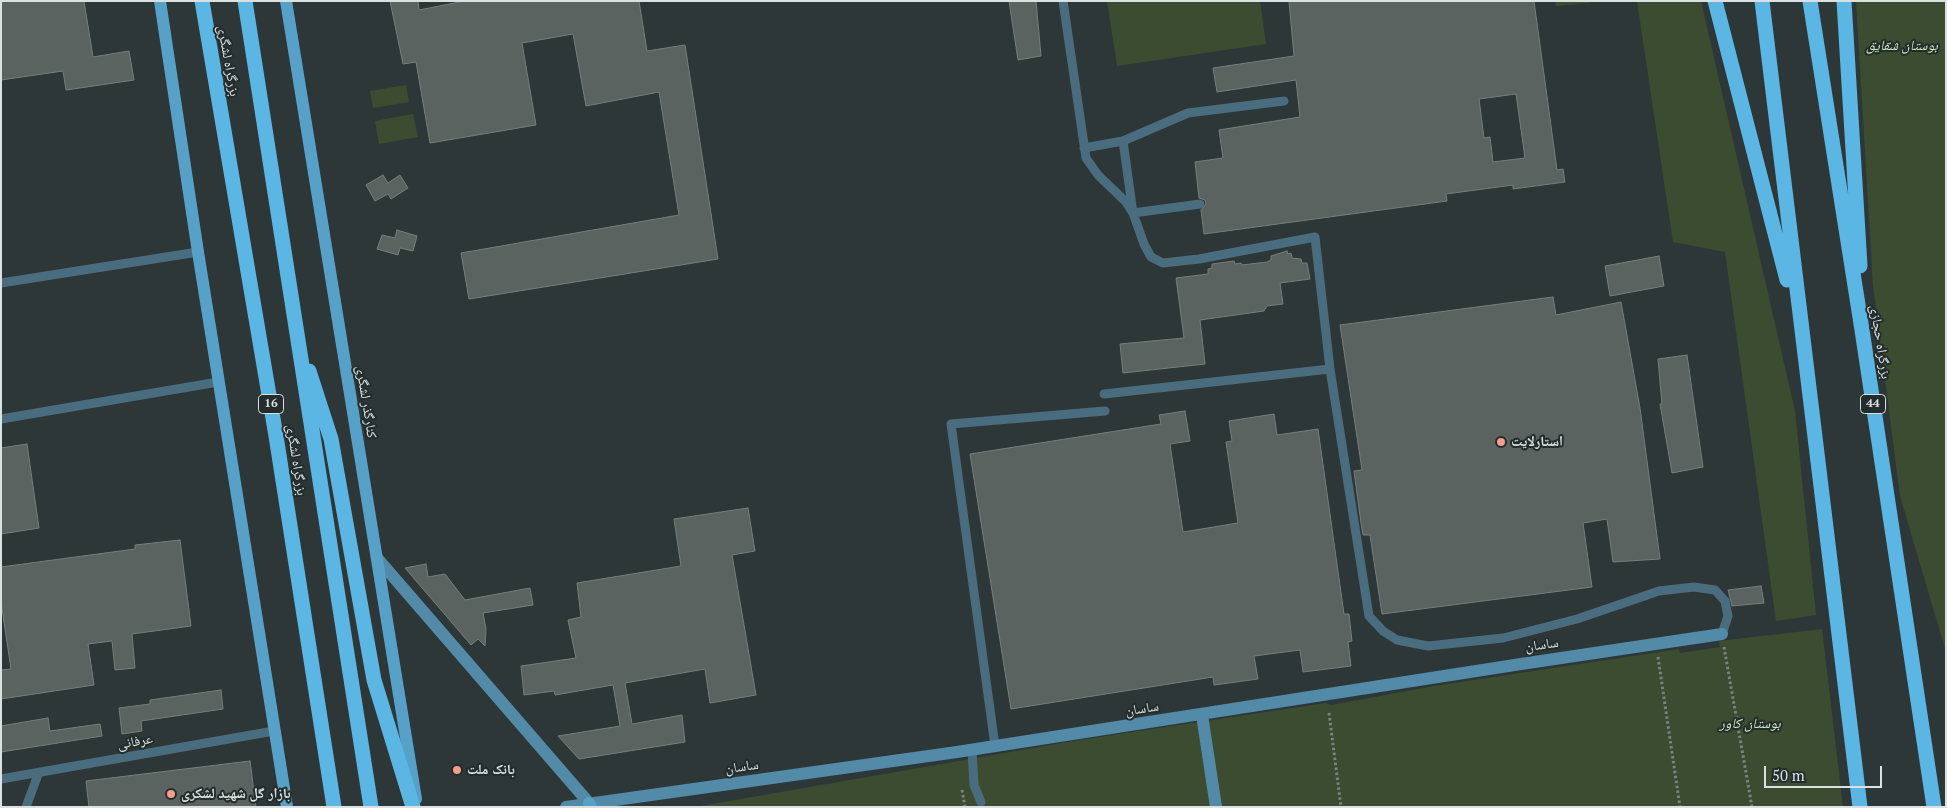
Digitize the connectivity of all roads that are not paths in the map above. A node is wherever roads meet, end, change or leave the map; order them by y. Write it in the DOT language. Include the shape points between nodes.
graph roads {
  1 [pos="160,1"];
  2 [pos="202,1"];
  3 [pos="245,1"];
  4 [pos="286,1"];
  5 [pos="1063,1"];
  6 [pos="1715,1"];
  7 [pos="1751,1"];
  8 [pos="1762,1"];
  9 [pos="1810,1"];
  10 [pos="1844,1"];
  11 [pos="1769,54"];
  12 [pos="1284,102"];
  13 [pos="1123,140"];
  14 [pos="1084,148"];
  15 [pos="1200,204"];
  16 [pos="1134,213"];
  17 [pos="198,252"];
  18 [pos="1,283"];
  19 [pos="294,324"];
  20 [pos="1800,329"];
  21 [pos="1862,330"];
  22 [pos="1330,369"];
  23 [pos="218,382"];
  24 [pos="1104,394"];
  25 [pos="1105,411"];
  26 [pos="1,419"];
  27 [pos="377,558"];
  28 [pos="1722,634"];
  29 [pos="1202,714"];
  30 [pos="274,731"];
  31 [pos="995,746"];
  32 [pos="972,750"];
  33 [pos="39,772"];
  34 [pos="1,779"];
  35 [pos="981,802"];
  36 [pos="590,805"];
  37 [pos="1860,806"];
  38 [pos="26,807"];
  39 [pos="287,807"];
  40 [pos="334,807"];
  41 [pos="371,807"];
  42 [pos="413,807"];
  43 [pos="418,807"];
  44 [pos="566,807"];
  45 [pos="1216,807"];
  46 [pos="1934,807"];
  1 -- 17 [label="main road"];
  2 -- 40 [label="highway, بزرگراه لشگری / 16" via="276,436"];
  3 -- 19 [label="highway, بزرگراه لشگری"];
  4 -- 27 [label="main road, کنارگذر لشگری"];
  5 -- 14 [label="lane"];
  6 -- 20 [label="highway"];
  7 -- 11 [label="highway"];
  8 -- 11 [label="highway"];
  9 -- 21 [label="highway, بزرگراه حجازی / 44"];
  10 -- 21 [label="highway" via="1858,203"];
  11 -- 20 [label="highway"];
  12 -- 13 [label="lane" via="1188,113"];
  13 -- 14 [label="lane"];
  13 -- 16 [label="lane"];
  14 -- 16 [label="lane" via="1086,158 1098,175"];
  15 -- 16 [label="lane"];
  16 -- 22 [label="lane" via="1151,257 1163,263 1315,237"];
  17 -- 18 [label="lane"];
  17 -- 23 [label="main road"];
  19 -- 41 [label="highway, بزرگراه لشگری"];
  19 -- 42 [label="highway" via="331,439 374,680"];
  20 -- 37 [label="highway"];
  21 -- 46 [label="highway, بزرگراه حجازی / 44"];
  22 -- 24 [label="lane"];
  22 -- 28 [label="lane" via="1369,616 1383,631 1397,640 1428,646 1503,638 1569,622 1659,590 1694,587 1715,590 1725,601 1728,616"];
  23 -- 26 [label="lane"];
  23 -- 30 [label="main road"];
  25 -- 31 [label="lane" via="951,424"];
  27 -- 36 [label="street"];
  27 -- 43 [label="main road, کنارگذر لشگری"];
  28 -- 29 [label="street, ساسان"];
  29 -- 31 [label="street, ساسان"];
  29 -- 45 [label="street"];
  30 -- 33 [label="lane, عرفانی"];
  30 -- 39 [label="main road"];
  31 -- 32 [label="street, ساسان"];
  32 -- 35 [label="lane" via="974,785"];
  32 -- 36 [label="street, ساسان"];
  33 -- 34 [label="lane, عرفانی"];
  33 -- 38 [label="lane"];
  36 -- 44 [label="street, ساسان"];
}
